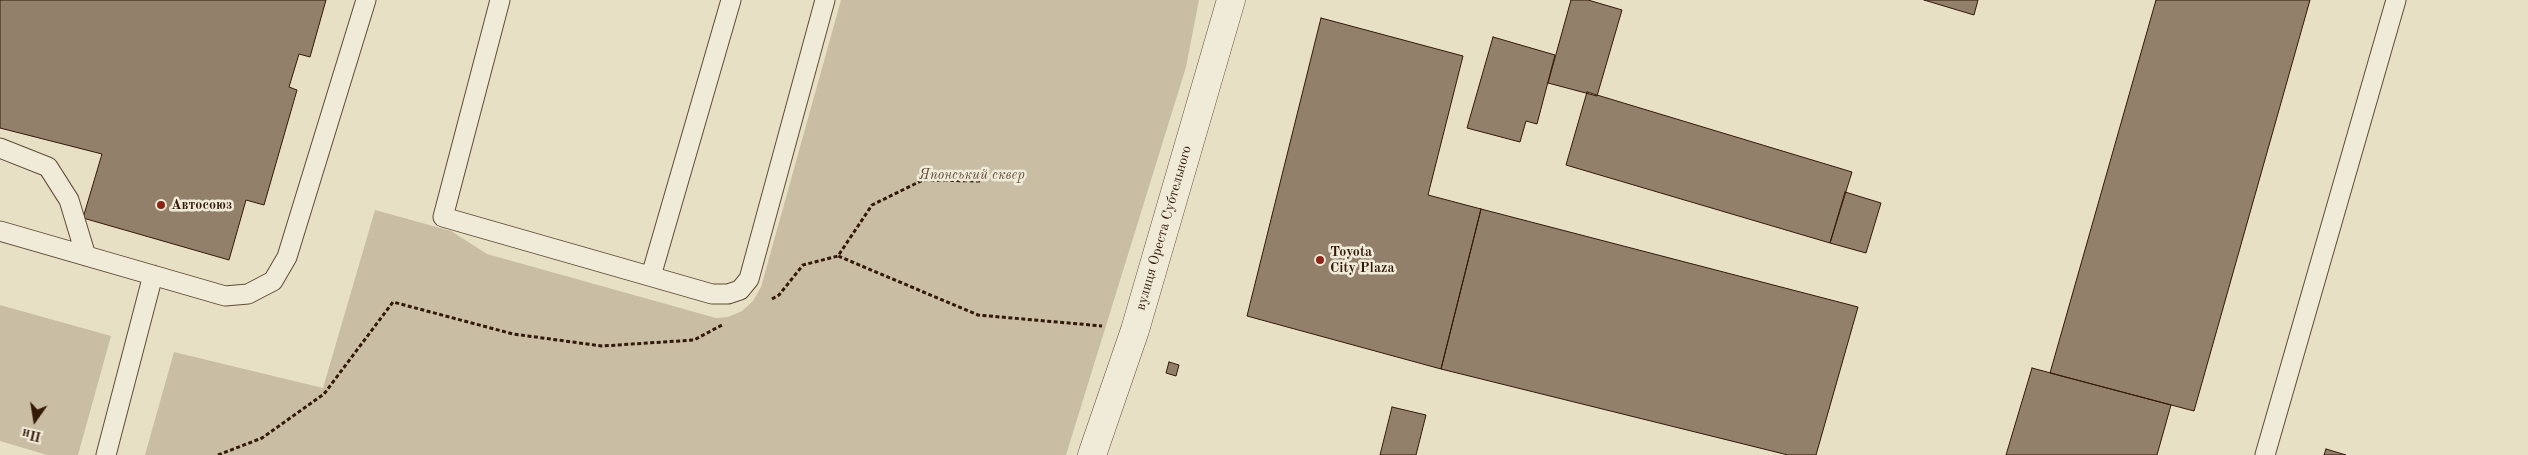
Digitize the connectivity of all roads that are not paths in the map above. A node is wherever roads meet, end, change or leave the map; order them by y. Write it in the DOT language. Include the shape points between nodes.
graph roads {
  1 [pos="366,0"];
  2 [pos="500,0"];
  3 [pos="731,0"];
  4 [pos="825,0"];
  5 [pos="1231,0"];
  6 [pos="2396,0"];
  7 [pos="0,148"];
  8 [pos="0,231"];
  9 [pos="86,256"];
  10 [pos="153,275"];
  11 [pos="651,276"];
  12 [pos="106,455"];
  13 [pos="1092,455"];
  14 [pos="2265,455"];
  1 -- 10 [label="lane" via="287,257 273,281 248,294 225,296"];
  2 -- 11 [label="lane" via="443,217"];
  3 -- 11 [label="lane"];
  4 -- 11 [label="lane" via="749,279 740,290 712,294"];
  5 -- 13 [label="street, вулиця Ореста Субтельного" via="1135,330"];
  6 -- 14 [label="lane"];
  7 -- 9 [label="lane" via="48,167 69,200"];
  8 -- 9 [label="lane"];
  9 -- 10 [label="lane"];
  10 -- 12 [label="lane"];
}
